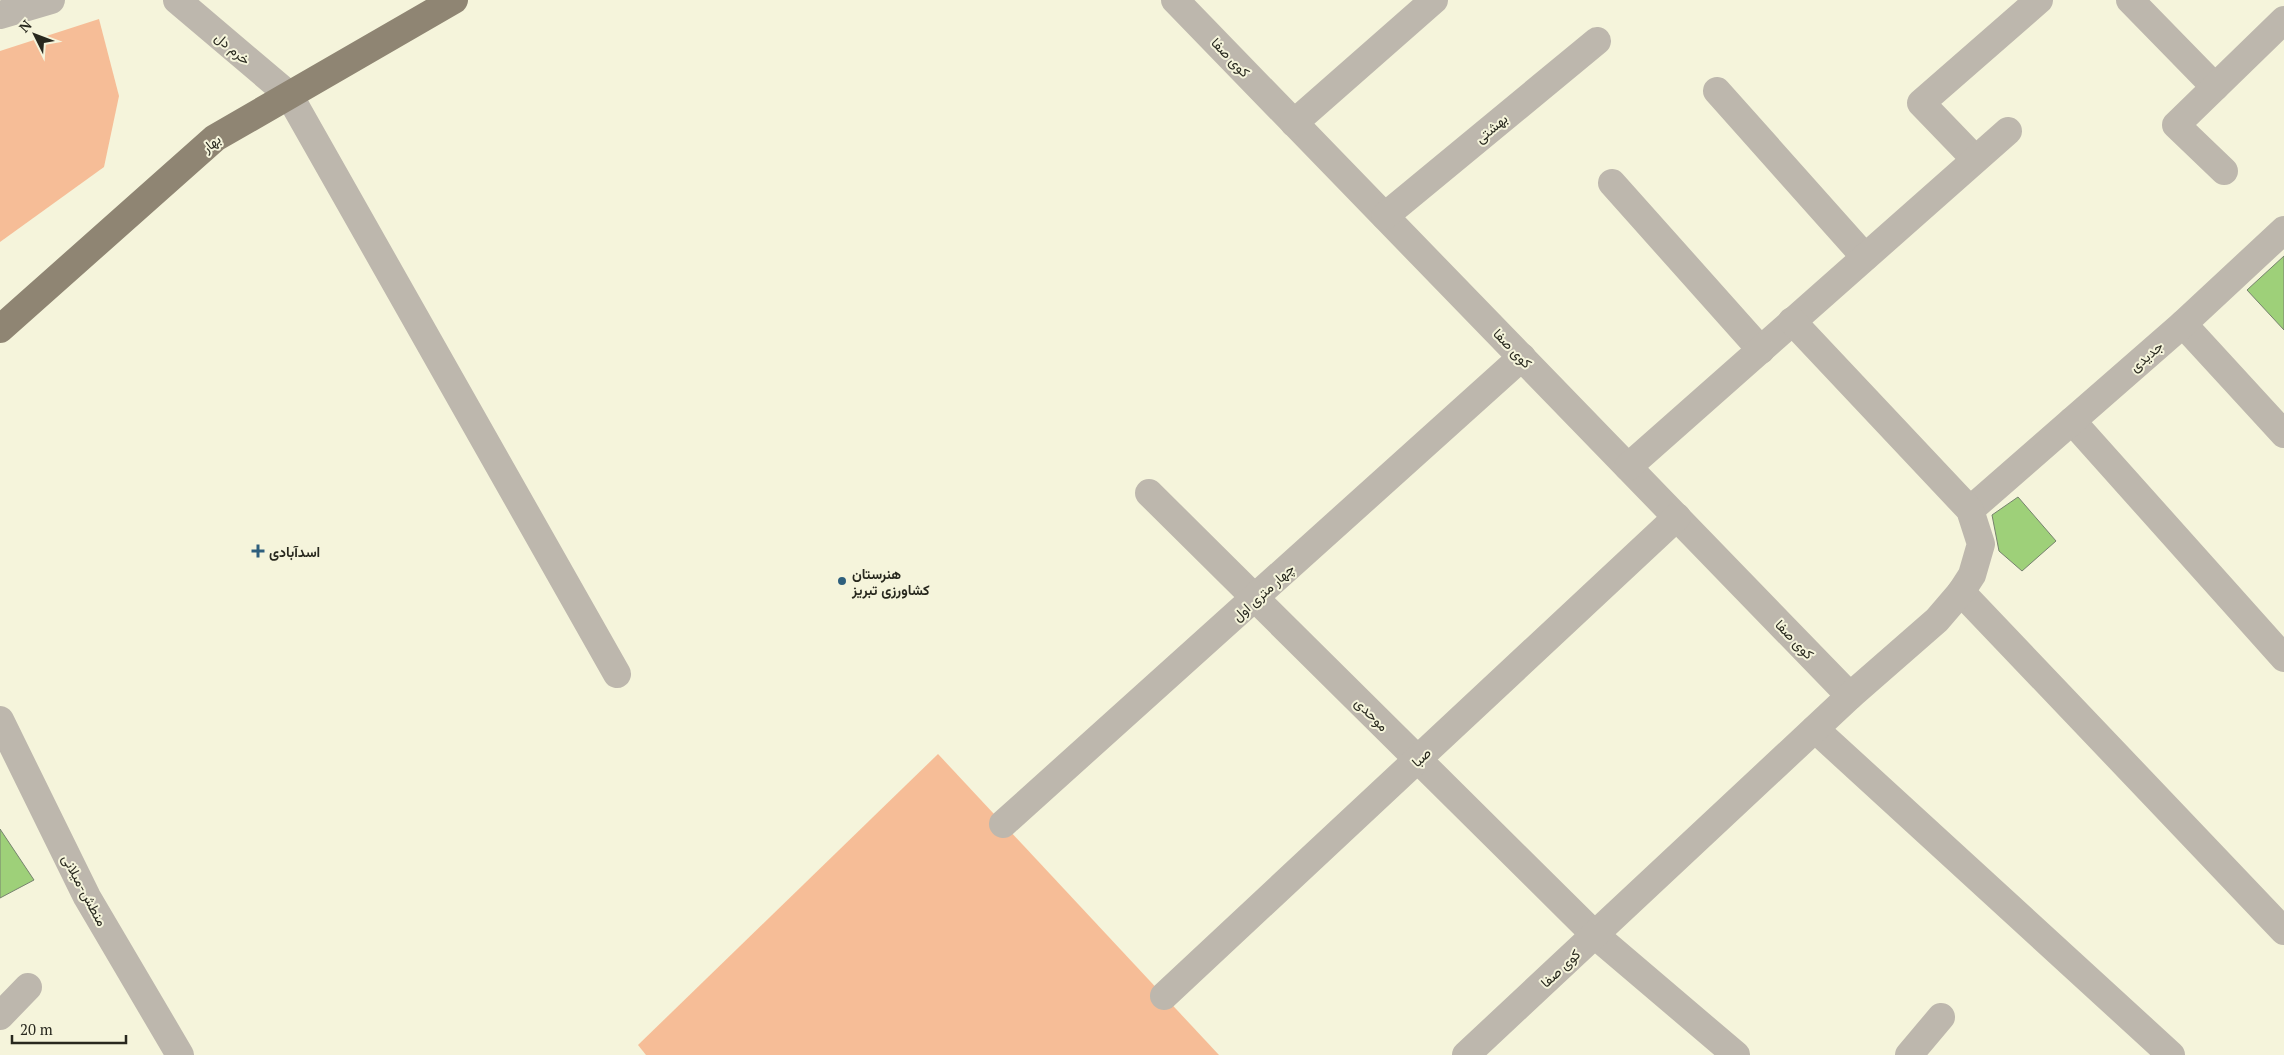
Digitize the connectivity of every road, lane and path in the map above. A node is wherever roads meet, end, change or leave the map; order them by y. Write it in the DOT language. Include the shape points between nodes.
graph roads {
  1 [pos="51,0"];
  2 [pos="177,0"];
  3 [pos="454,0"];
  4 [pos="1175,0"];
  5 [pos="1434,0"];
  6 [pos="2039,0"];
  7 [pos="2130,0"];
  8 [pos="0,14"];
  9 [pos="2284,20"];
  10 [pos="1597,41"];
  11 [pos="2215,87"];
  12 [pos="1717,92"];
  13 [pos="289,95"];
  14 [pos="1294,123"];
  15 [pos="2008,131"];
  16 [pos="1975,159"];
  17 [pos="2224,172"];
  18 [pos="1612,183"];
  19 [pos="1385,216"];
  20 [pos="2284,230"];
  21 [pos="1865,257"];
  22 [pos="1792,321"];
  23 [pos="2183,324"];
  24 [pos="0,329"];
  25 [pos="1760,350"];
  26 [pos="1522,357"];
  27 [pos="2072,421"];
  28 [pos="2284,434"];
  29 [pos="1628,467"];
  30 [pos="1149,493"];
  31 [pos="1970,510"];
  32 [pos="1677,517"];
  33 [pos="1961,592"];
  34 [pos="1256,598"];
  35 [pos="2284,658"];
  36 [pos="617,674"];
  37 [pos="1850,696"];
  38 [pos="0,720"];
  39 [pos="1815,729"];
  40 [pos="1418,759"];
  41 [pos="1003,824"];
  42 [pos="2284,931"];
  43 [pos="1595,935"];
  44 [pos="28,987"];
  45 [pos="1164,996"];
  46 [pos="0,1016"];
  47 [pos="1941,1017"];
  48 [pos="180,1055"];
  49 [pos="1466,1055"];
  50 [pos="1736,1055"];
  51 [pos="1910,1055"];
  52 [pos="2171,1055"];
  1 -- 8 [label="street"];
  2 -- 13 [label="street, خرم دل"];
  3 -- 13 [label="main road, بهار"];
  4 -- 14 [label="street, کوی صفا"];
  5 -- 14 [label="street"];
  6 -- 16 [label="street" via="1921,103"];
  7 -- 11 [label="street"];
  9 -- 11 [label="street"];
  10 -- 19 [label="street, بهشتی"];
  11 -- 17 [label="street" via="2176,124"];
  12 -- 21 [label="street"];
  13 -- 24 [label="main road, بهار" via="215,138"];
  13 -- 36 [label="street"];
  14 -- 19 [label="street, کوی صفا"];
  15 -- 16 [label="street"];
  16 -- 21 [label="street"];
  18 -- 25 [label="street"];
  19 -- 26 [label="street, کوی صفا"];
  20 -- 23 [label="street, جدیدی"];
  21 -- 22 [label="street"];
  22 -- 25 [label="street"];
  22 -- 31 [label="street"];
  23 -- 27 [label="street, جدیدی"];
  23 -- 28 [label="street"];
  25 -- 29 [label="street"];
  26 -- 29 [label="street, کوی صفا"];
  26 -- 34 [label="street, چهار متری اول"];
  27 -- 31 [label="street, جدیدی"];
  27 -- 35 [label="street"];
  29 -- 32 [label="street, کوی صفا"];
  30 -- 34 [label="street, موحدی"];
  31 -- 33 [label="street, کوی صفا" via="1981,544 1972,575"];
  32 -- 37 [label="street, کوی صفا"];
  32 -- 40 [label="street, صبا"];
  33 -- 37 [label="street, کوی صفا" via="1937,620"];
  33 -- 42 [label="street"];
  34 -- 40 [label="street, موحدی"];
  34 -- 41 [label="street, چهار متری اول"];
  37 -- 39 [label="street, کوی صفا"];
  38 -- 48 [label="street, منطش-میلانی" via="87,896"];
  39 -- 43 [label="street, کوی صفا"];
  39 -- 52 [label="street"];
  40 -- 43 [label="street, موحدی"];
  40 -- 45 [label="street, صبا"];
  43 -- 49 [label="street, کوی صفا"];
  43 -- 50 [label="street, موحدی"];
  44 -- 46 [label="street"];
  47 -- 51 [label="street"];
}
